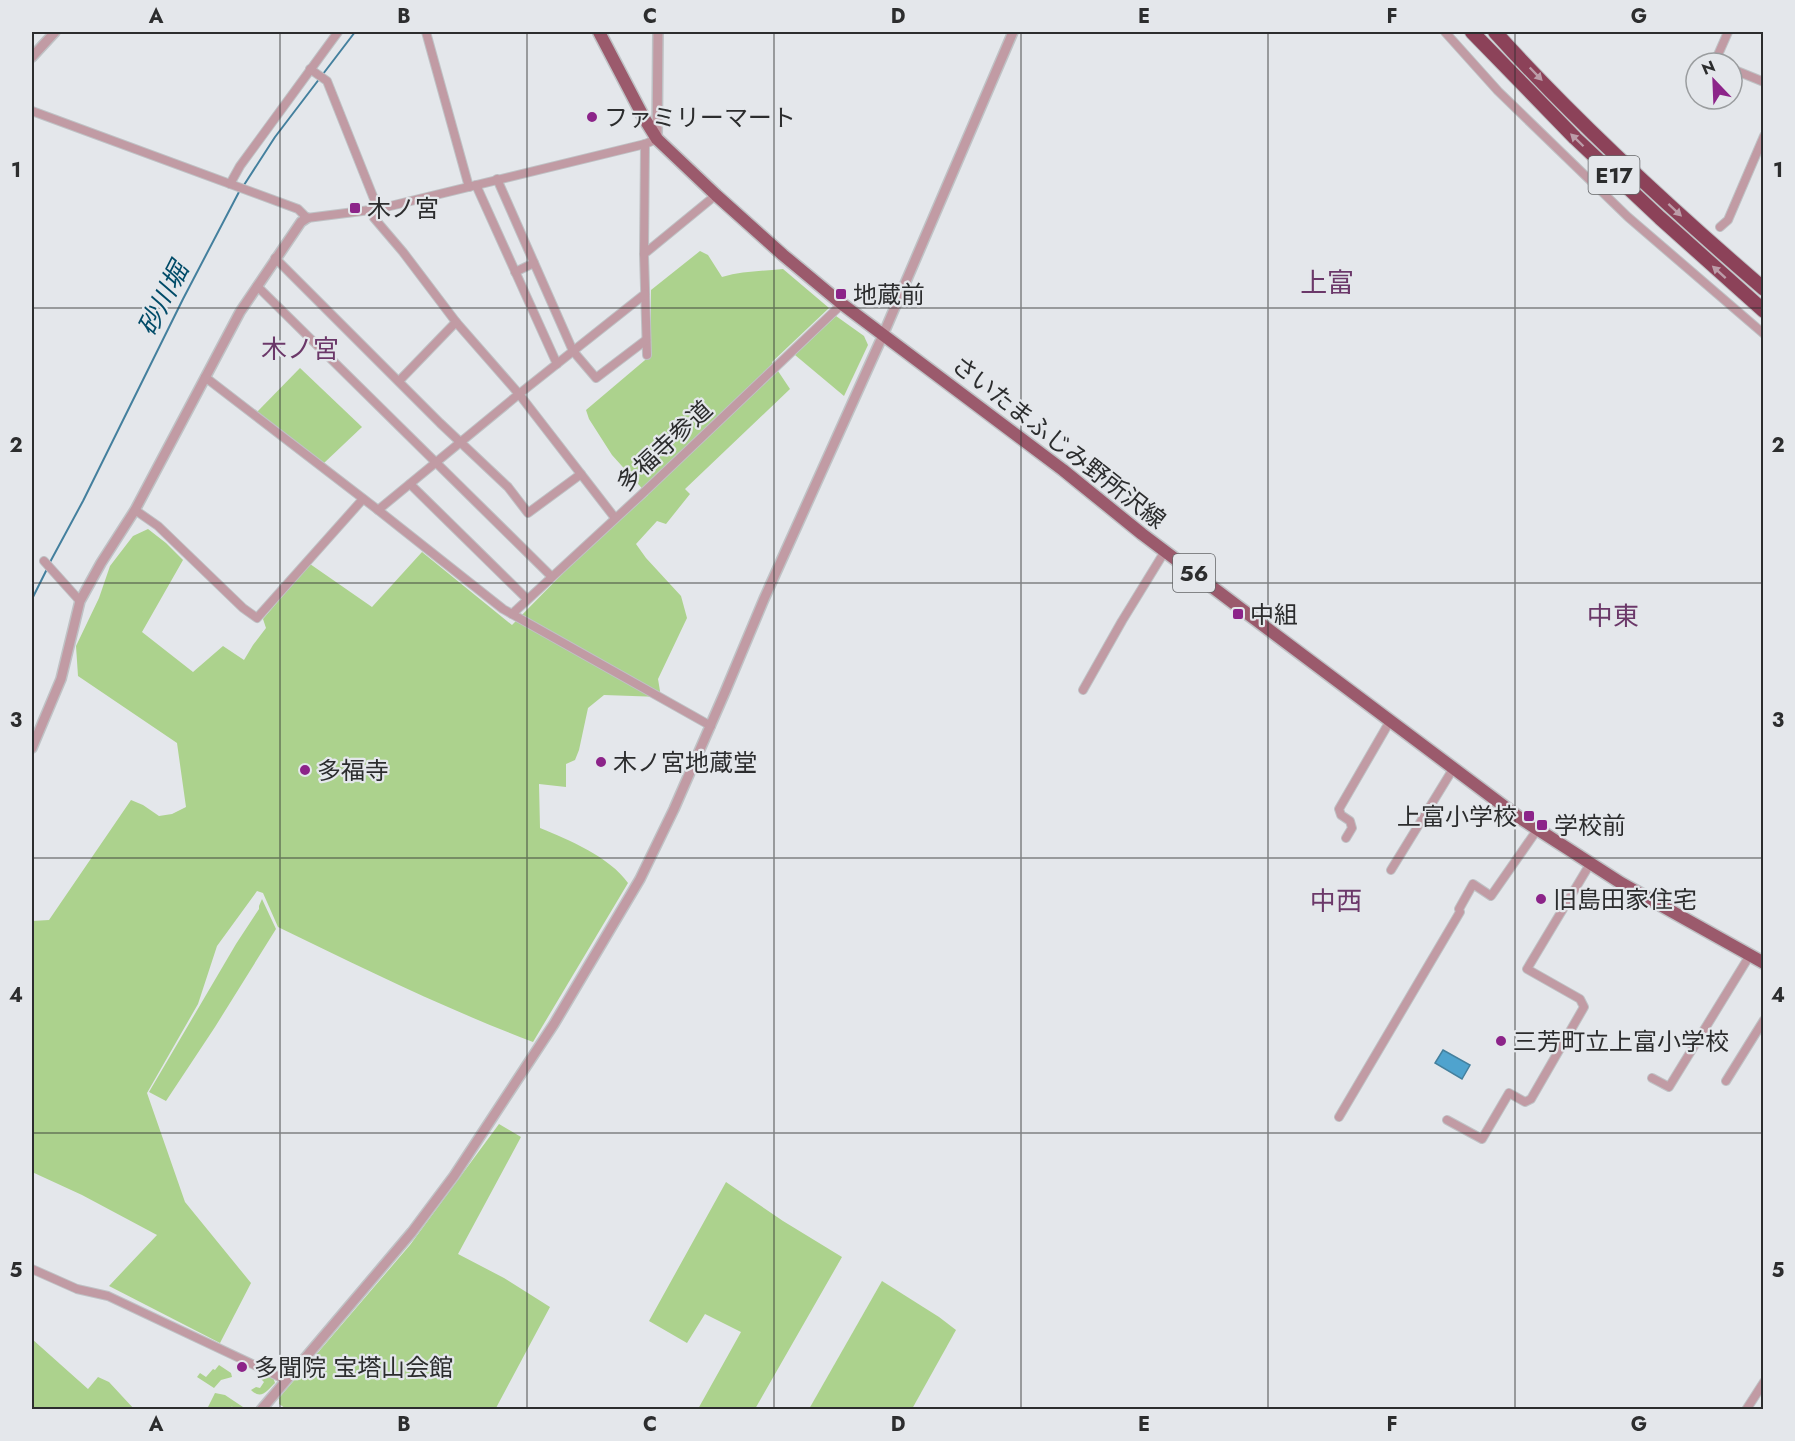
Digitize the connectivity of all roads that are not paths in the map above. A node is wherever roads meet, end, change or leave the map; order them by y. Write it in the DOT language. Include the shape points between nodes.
graph roads {
  1 [pos="55,32"];
  2 [pos="338,32"];
  3 [pos="426,32"];
  4 [pos="599,32"];
  5 [pos="658,32"];
  6 [pos="1013,32"];
  7 [pos="1445,32"];
  8 [pos="1472,32"];
  9 [pos="1495,32"];
  10 [pos="1728,32"];
  11 [pos="1720,51"];
  12 [pos="32,57"];
  13 [pos="312,70"];
  14 [pos="1744,74"];
  15 [pos="1764,82"];
  16 [pos="32,111"];
  17 [pos="1764,136"];
  18 [pos="657,139"];
  19 [pos="645,144"];
  20 [pos="497,179"];
  21 [pos="232,184"];
  22 [pos="473,186"];
  23 [pos="716,195"];
  24 [pos="374,209"];
  25 [pos="307,218"];
  26 [pos="1720,227"];
  27 [pos="644,254"];
  28 [pos="275,258"];
  29 [pos="534,263"];
  30 [pos="516,272"];
  31 [pos="257,286"];
  32 [pos="1764,289"];
  33 [pos="645,294"];
  34 [pos="843,304"];
  35 [pos="1764,311"];
  36 [pos="456,322"];
  37 [pos="1764,334"];
  38 [pos="883,335"];
  39 [pos="646,340"];
  40 [pos="573,351"];
  41 [pos="647,355"];
  42 [pos="557,364"];
  43 [pos="205,377"];
  44 [pos="399,381"];
  45 [pos="519,394"];
  46 [pos="461,442"];
  47 [pos="436,463"];
  48 [pos="581,474"];
  49 [pos="410,484"];
  50 [pos="363,499"];
  51 [pos="135,510"];
  52 [pos="378,510"];
  53 [pos="615,518"];
  54 [pos="1164,551"];
  55 [pos="44,561"];
  56 [pos="551,576"];
  57 [pos="527,599"];
  58 [pos="81,601"];
  59 [pos="512,614"];
  60 [pos="1083,690"];
  61 [pos="1390,722"];
  62 [pos="711,726"];
  63 [pos="32,748"];
  64 [pos="1453,769"];
  65 [pos="1537,830"];
  66 [pos="1346,838"];
  67 [pos="1590,864"];
  68 [pos="1391,870"];
  69 [pos="1750,955"];
  70 [pos="1764,963"];
  71 [pos="1764,1020"];
  72 [pos="1652,1078"];
  73 [pos="1725,1081"];
  74 [pos="1339,1117"];
  75 [pos="1447,1119"];
  76 [pos="32,1269"];
  77 [pos="286,1380"];
  78 [pos="1764,1382"];
  79 [pos="263,1407"];
  80 [pos="275,1410"];
  81 [pos="1746,1410"];
  1 -- 12 [label="street"];
  2 -- 13 [label="street"];
  3 -- 22 [label="street"];
  4 -- 18 [label="main road, さいたまふじみ野所沢線 / 56"];
  5 -- 18 [label="street"];
  6 -- 38 [label="street"];
  7 -- 37 [label="street" via="1498,91 1628,215"];
  35 -- 8 [label="highway, E17, one-way" via="1584,146"];
  9 -- 32 [label="highway, E17, one-way" via="1586,127"];
  10 -- 11 [label="street"];
  13 -- 21 [label="street" via="240,166"];
  13 -- 24 [label="street" via="326,80"];
  14 -- 15 [label="street"];
  16 -- 21 [label="street"];
  17 -- 26 [label="street" via="1728,220"];
  18 -- 19 [label="street"];
  18 -- 23 [label="main road, さいたまふじみ野所沢線 / 56"];
  19 -- 20 [label="street"];
  19 -- 27 [label="street"];
  20 -- 22 [label="street"];
  20 -- 29 [label="street"];
  21 -- 25 [label="street" via="298,209"];
  22 -- 24 [label="street"];
  22 -- 30 [label="street"];
  23 -- 27 [label="street"];
  23 -- 34 [label="main road, さいたまふじみ野所沢線 / 56"];
  24 -- 25 [label="street"];
  24 -- 36 [label="street" via="374,218"];
  25 -- 28 [label="street"];
  27 -- 33 [label="street"];
  28 -- 31 [label="street"];
  28 -- 44 [label="street"];
  29 -- 30 [label="street"];
  29 -- 40 [label="street"];
  30 -- 42 [label="street"];
  31 -- 43 [label="street"];
  31 -- 47 [label="street"];
  33 -- 39 [label="street"];
  33 -- 40 [label="street"];
  34 -- 38 [label="main road, さいたまふじみ野所沢線 / 56"];
  34 -- 53 [label="street, 多福寺参道"];
  36 -- 44 [label="street"];
  36 -- 45 [label="street"];
  38 -- 54 [label="main road, さいたまふじみ野所沢線 / 56"];
  38 -- 62 [label="street"];
  39 -- 40 [label="street" via="596,378"];
  39 -- 41 [label="street"];
  40 -- 42 [label="street"];
  42 -- 45 [label="street"];
  43 -- 50 [label="street"];
  43 -- 51 [label="street"];
  44 -- 46 [label="street"];
  45 -- 46 [label="street"];
  45 -- 48 [label="street"];
  46 -- 47 [label="street"];
  46 -- 48 [label="street" via="508,487 528,513"];
  47 -- 49 [label="street"];
  47 -- 56 [label="street"];
  48 -- 53 [label="street"];
  49 -- 52 [label="street"];
  49 -- 57 [label="street"];
  50 -- 51 [label="street" via="257,618 158,526"];
  50 -- 52 [label="street"];
  51 -- 58 [label="street"];
  52 -- 59 [label="street"];
  53 -- 56 [label="street, 多福寺参道"];
  54 -- 60 [label="street"];
  54 -- 61 [label="main road, さいたまふじみ野所沢線 / 56"];
  55 -- 58 [label="street"];
  56 -- 57 [label="street, 多福寺参道"];
  57 -- 59 [label="street, 多福寺参道"];
  58 -- 63 [label="street" via="61,679"];
  59 -- 62 [label="street"];
  61 -- 64 [label="main road, さいたまふじみ野所沢線 / 56"];
  61 -- 66 [label="street" via="1339,809 1352,828"];
  62 -- 77 [label="street" via="640,879 521,1077 435,1202"];
  64 -- 65 [label="main road, さいたまふじみ野所沢線 / 56"];
  64 -- 68 [label="street"];
  65 -- 67 [label="main road, さいたまふじみ野所沢線 / 56"];
  65 -- 74 [label="street" via="1491,896 1473,884"];
  67 -- 69 [label="main road, さいたまふじみ野所沢線 / 56"];
  67 -- 75 [label="street" via="1527,969 1580,999 1584,1007 1531,1099 1525,1102 1509,1093 1482,1139"];
  69 -- 70 [label="main road, さいたまふじみ野所沢線 / 56"];
  69 -- 72 [label="street" via="1669,1088"];
  71 -- 73 [label="street"];
  76 -- 77 [label="street" via="77,1289 108,1296"];
  77 -- 79 [label="street"];
  78 -- 81 [label="street"];
  79 -- 80 [label="street"];
}
